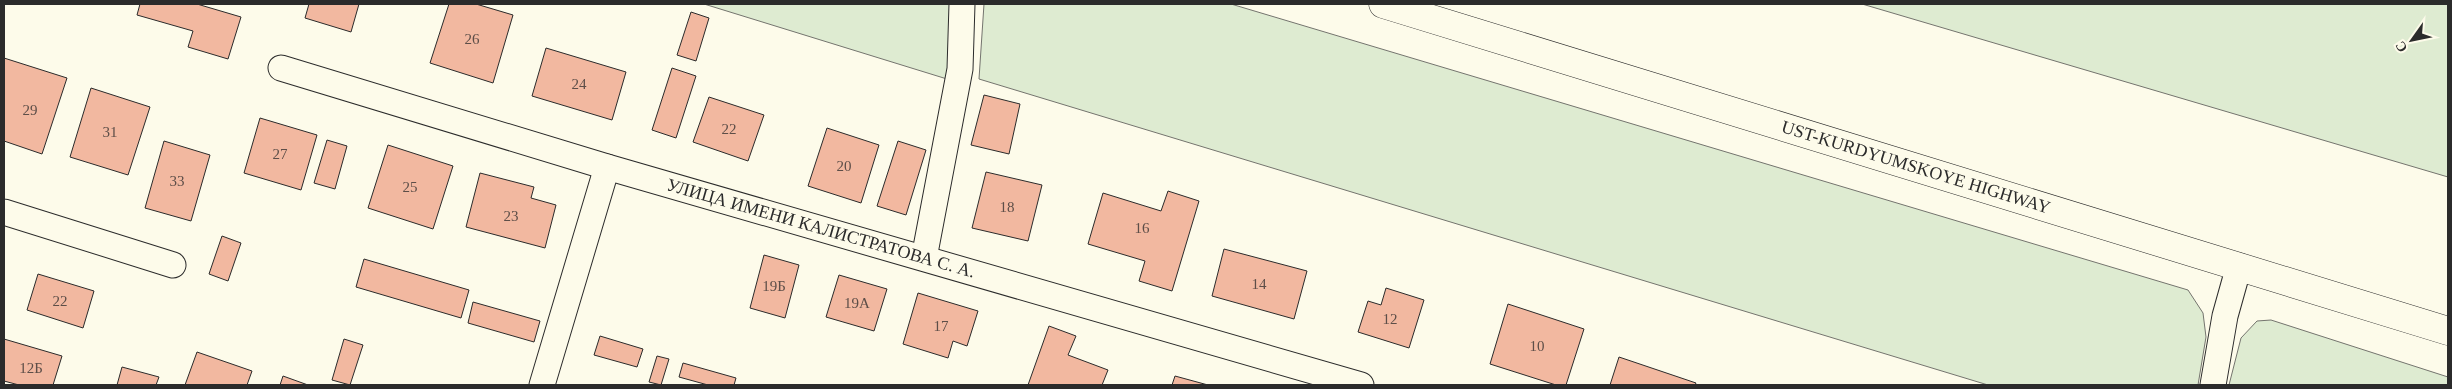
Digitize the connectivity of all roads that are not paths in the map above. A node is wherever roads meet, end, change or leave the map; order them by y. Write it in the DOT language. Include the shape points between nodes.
graph roads {
  1 [pos="962,4"];
  2 [pos="1383,4"];
  3 [pos="281,68"];
  4 [pos="607,167"];
  5 [pos="4,212"];
  6 [pos="924,258"];
  7 [pos="173,265"];
  8 [pos="2239,266"];
  9 [pos="2448,331"];
  10 [pos="542,385"];
  11 [pos="1361,385"];
  12 [pos="2213,385"];
  1 -- 6 [label="street" via="960,69"];
  2 -- 8 [label="main road, UST-KURDYUMSKOYE HIGHWAY"];
  3 -- 4 [label="street, УЛИЦА ИМЕНИ КАЛИСТРАТОВА С. А."];
  4 -- 6 [label="street, УЛИЦА ИМЕНИ КАЛИСТРАТОВА С. А."];
  4 -- 10 [label="street"];
  5 -- 7 [label="street"];
  6 -- 11 [label="street, УЛИЦА ИМЕНИ КАЛИСТРАТОВА С. А."];
  8 -- 9 [label="main road, UST-KURDYUMSKOYE HIGHWAY"];
  8 -- 12 [label="street" via="2225,316"];
}
